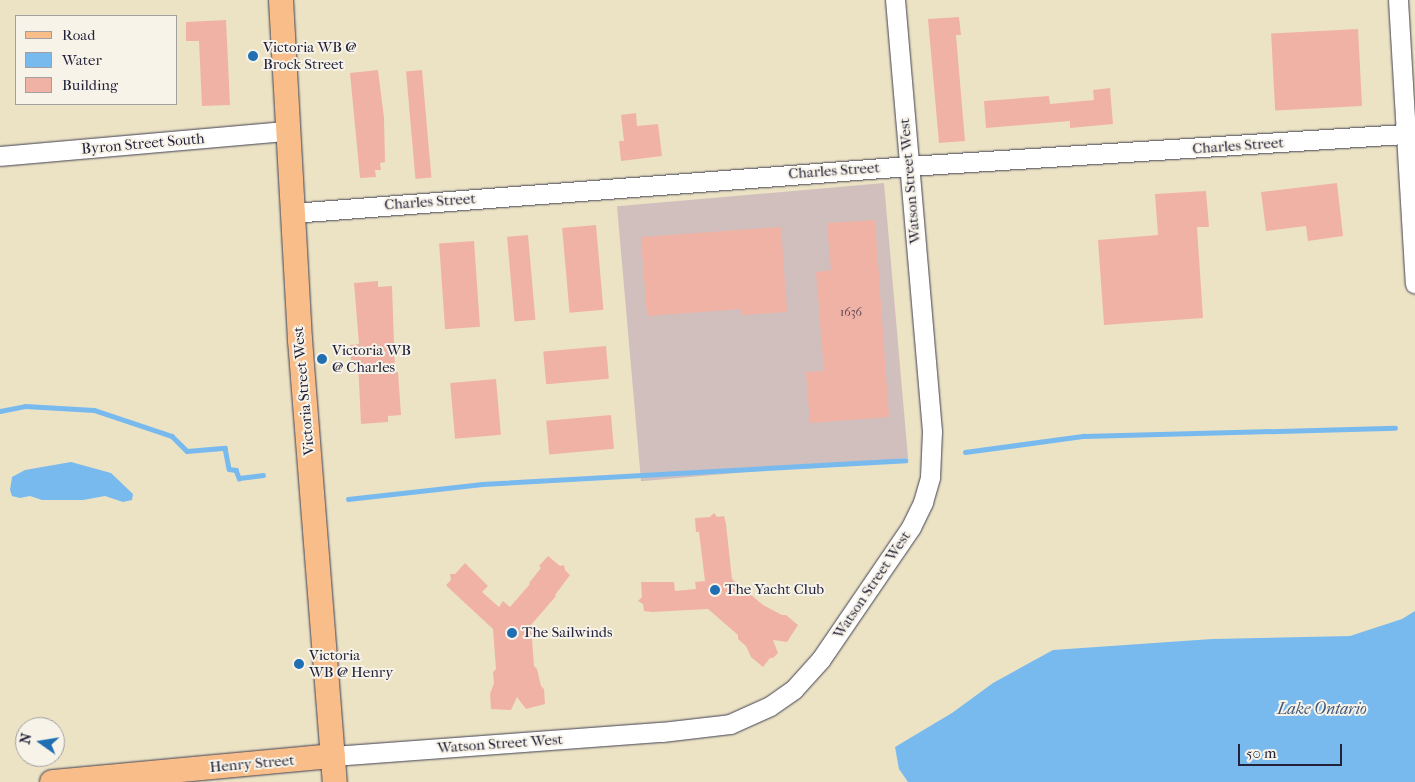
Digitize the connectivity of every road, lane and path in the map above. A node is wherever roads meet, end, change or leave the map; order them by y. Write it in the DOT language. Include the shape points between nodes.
graph roads {
  1 [pos="280,0"];
  2 [pos="895,0"];
  3 [pos="1398,0"];
  4 [pos="286,131"];
  5 [pos="1406,134"];
  6 [pos="0,156"];
  7 [pos="909,166"];
  8 [pos="292,213"];
  9 [pos="1415,283"];
  10 [pos="333,756"];
  11 [pos="52,782"];
  12 [pos="335,782"];
  1 -- 4 [label="main road, Victoria Street West"];
  2 -- 7 [label="street, Watson Street West"];
  3 -- 5 [label="street"];
  4 -- 6 [label="street, Byron Street South"];
  4 -- 8 [label="main road, Victoria Street West"];
  5 -- 7 [label="street, Charles Street"];
  5 -- 9 [label="street"];
  7 -- 8 [label="street, Charles Street"];
  7 -- 10 [label="street, Watson Street West" via="932,431 930,477 911,527 841,631 794,690 770,706 730,724 662,732"];
  8 -- 10 [label="main road, Victoria Street West"];
  10 -- 11 [label="main road, Henry Street"];
  10 -- 12 [label="main road, Victoria Street West"];
}
